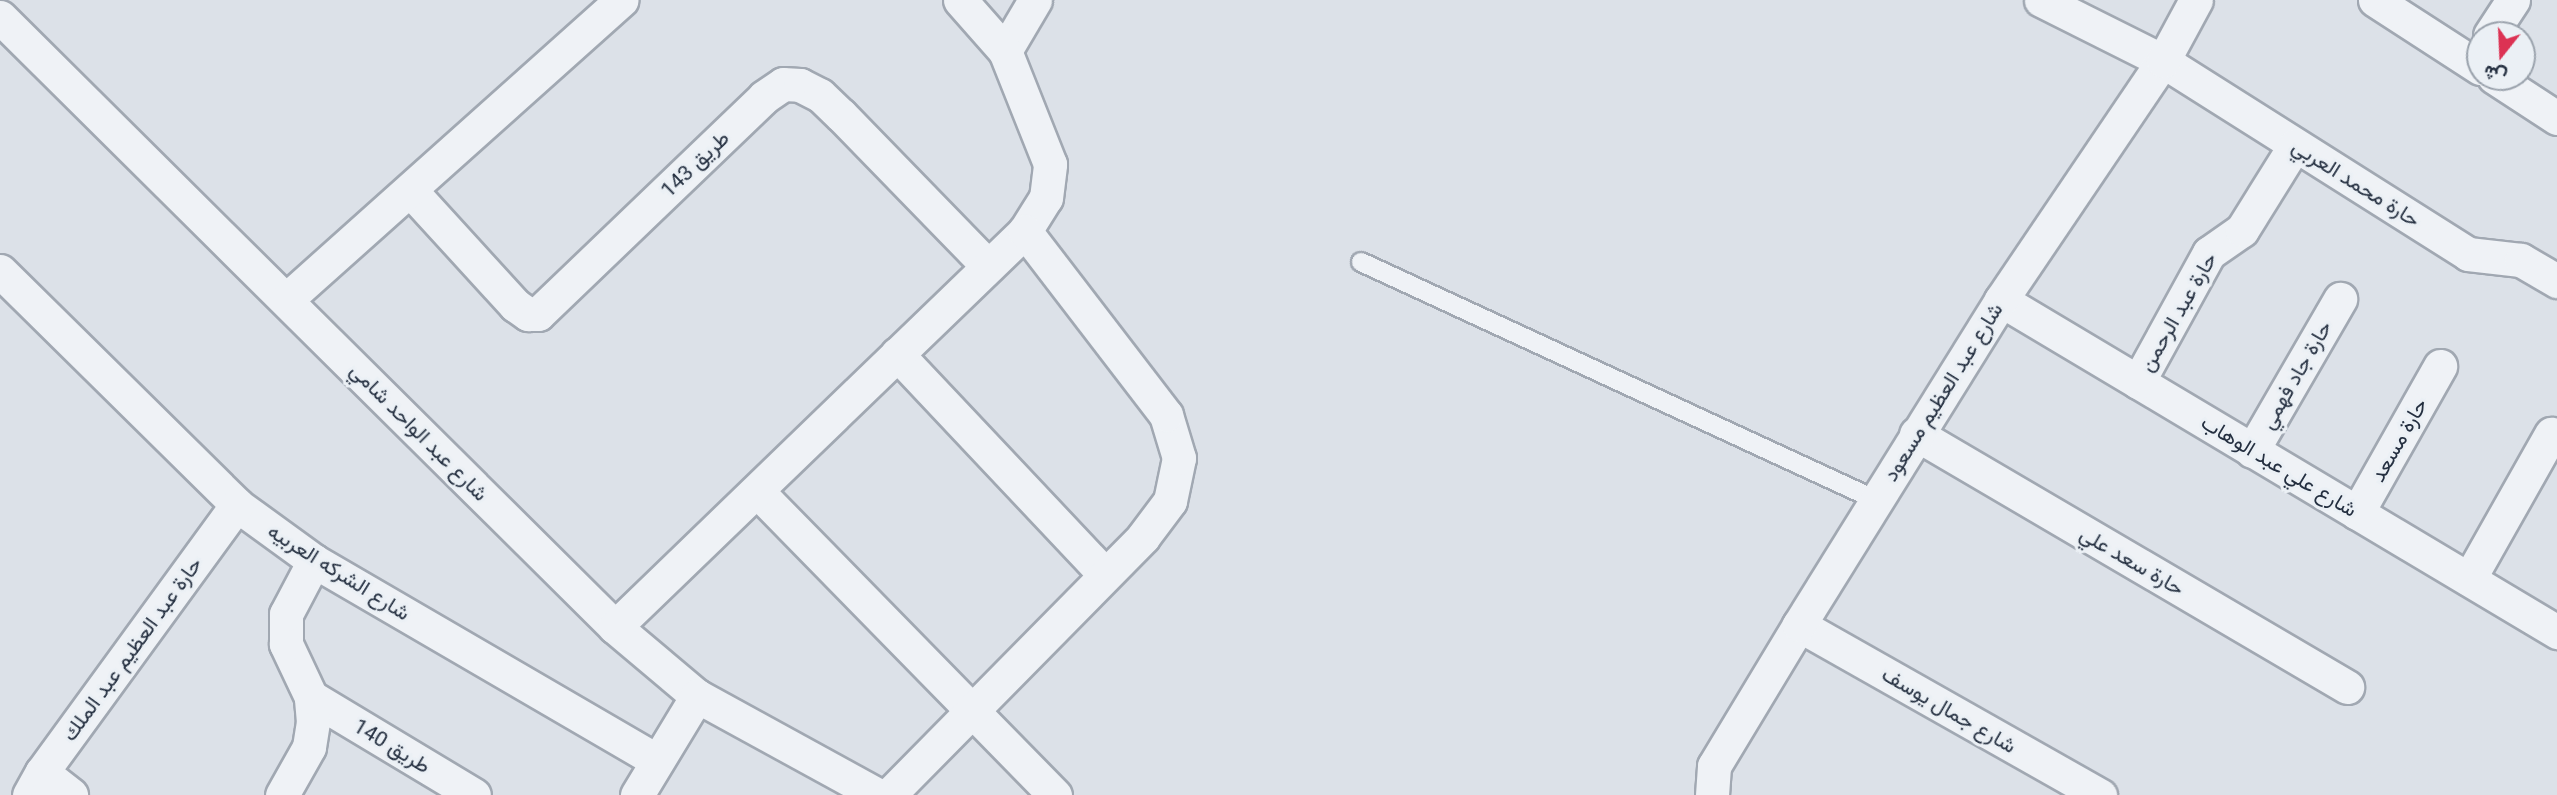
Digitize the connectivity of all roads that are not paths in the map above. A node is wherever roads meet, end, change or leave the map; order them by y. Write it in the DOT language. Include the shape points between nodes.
graph roads {
  1 [pos="621,0"];
  2 [pos="960,0"];
  3 [pos="1035,0"];
  4 [pos="2041,0"];
  5 [pos="2196,0"];
  6 [pos="2375,0"];
  7 [pos="2513,0"];
  8 [pos="0,17"];
  9 [pos="2499,21"];
  10 [pos="1005,51"];
  11 [pos="2466,55"];
  12 [pos="2163,61"];
  13 [pos="2519,91"];
  14 [pos="2557,118"];
  15 [pos="2295,145"];
  16 [pos="410,190"];
  17 [pos="1025,231"];
  18 [pos="1361,261"];
  19 [pos="988,266"];
  20 [pos="0,271"];
  21 [pos="2557,281"];
  22 [pos="2340,299"];
  23 [pos="286,300"];
  24 [pos="2001,300"];
  25 [pos="897,354"];
  26 [pos="2440,366"];
  27 [pos="2138,382"];
  28 [pos="1916,434"];
  29 [pos="2551,434"];
  30 [pos="2252,451"];
  31 [pos="757,491"];
  32 [pos="1876,500"];
  33 [pos="237,505"];
  34 [pos="2357,513"];
  35 [pos="314,561"];
  36 [pos="1105,575"];
  37 [pos="2469,579"];
  38 [pos="1799,625"];
  39 [pos="615,627"];
  40 [pos="2557,632"];
  41 [pos="2347,687"];
  42 [pos="311,696"];
  43 [pos="697,696"];
  44 [pos="971,710"];
  45 [pos="657,761"];
  46 [pos="36,784"];
  47 [pos="71,795"];
  48 [pos="282,795"];
  49 [pos="474,795"];
  50 [pos="637,795"];
  51 [pos="878,795"];
  52 [pos="889,795"];
  53 [pos="1055,795"];
  54 [pos="1712,795"];
  55 [pos="2100,795"];
  1 -- 16 [label="street"];
  2 -- 10 [label="street"];
  3 -- 10 [label="street"];
  4 -- 12 [label="street, حارة محمد العربي"];
  5 -- 12 [label="street, شارع عبد العظيم مسعود"];
  6 -- 11 [label="street"];
  7 -- 9 [label="street"];
  8 -- 23 [label="street, شارع عبد الواحد شامي"];
  10 -- 17 [label="street" via="1050,164 1046,198"];
  12 -- 15 [label="street, حارة محمد العربي"];
  12 -- 24 [label="street, شارع عبد العظيم مسعود"];
  13 -- 14 [label="street"];
  15 -- 21 [label="street, حارة محمد العربي" via="2468,254 2521,260"];
  15 -- 27 [label="street, حارة عبد الرحمن" via="2242,230 2209,253"];
  16 -- 19 [label="street, طريق 143" via="515,304 528,314 538,314 764,97 783,84 800,85 820,94"];
  16 -- 23 [label="street"];
  17 -- 19 [label="street"];
  17 -- 36 [label="street" via="1166,415 1179,458 1170,501"];
  18 -- 32 [label="lane"];
  19 -- 25 [label="street"];
  20 -- 33 [label="street, شارع الشركه العربيه"];
  22 -- 30 [label="street, حارة جاد فهمي"];
  23 -- 39 [label="street, شارع عبد الواحد شامي"];
  24 -- 27 [label="street, شارع علي عبد الوهاب"];
  24 -- 28 [label="street, شارع عبد العظيم مسعود"];
  25 -- 31 [label="street"];
  25 -- 36 [label="street"];
  26 -- 34 [label="street, حارة مسعد"];
  27 -- 30 [label="street, شارع علي عبد الوهاب"];
  28 -- 32 [label="street, شارع عبد العظيم مسعود"];
  28 -- 41 [label="street, حارة سعد علي"];
  29 -- 37 [label="street"];
  30 -- 34 [label="street, شارع علي عبد الوهاب"];
  31 -- 39 [label="street"];
  31 -- 44 [label="street"];
  32 -- 38 [label="street, شارع عبد العظيم مسعود"];
  33 -- 35 [label="street, شارع الشركه العربيه"];
  33 -- 46 [label="street, حارة عبد العظيم عبد الملك"];
  34 -- 37 [label="street, شارع علي عبد الوهاب"];
  35 -- 42 [label="street" via="286,614 286,644"];
  35 -- 45 [label="street, شارع الشركه العربيه"];
  36 -- 44 [label="street"];
  37 -- 40 [label="street, شارع علي عبد الوهاب"];
  38 -- 54 [label="street, شارع عبد العظيم مسعود" via="1714,766"];
  38 -- 55 [label="street, شارع جمال يوسف"];
  39 -- 43 [label="street, شارع عبد الواحد شامي"];
  42 -- 48 [label="street" via="309,747"];
  42 -- 49 [label="street, طريق 140"];
  43 -- 45 [label="street"];
  43 -- 51 [label="street, شارع عبد الواحد شامي"];
  44 -- 52 [label="street"];
  44 -- 53 [label="street"];
  45 -- 50 [label="street"];
  46 -- 47 [label="street"];
}
